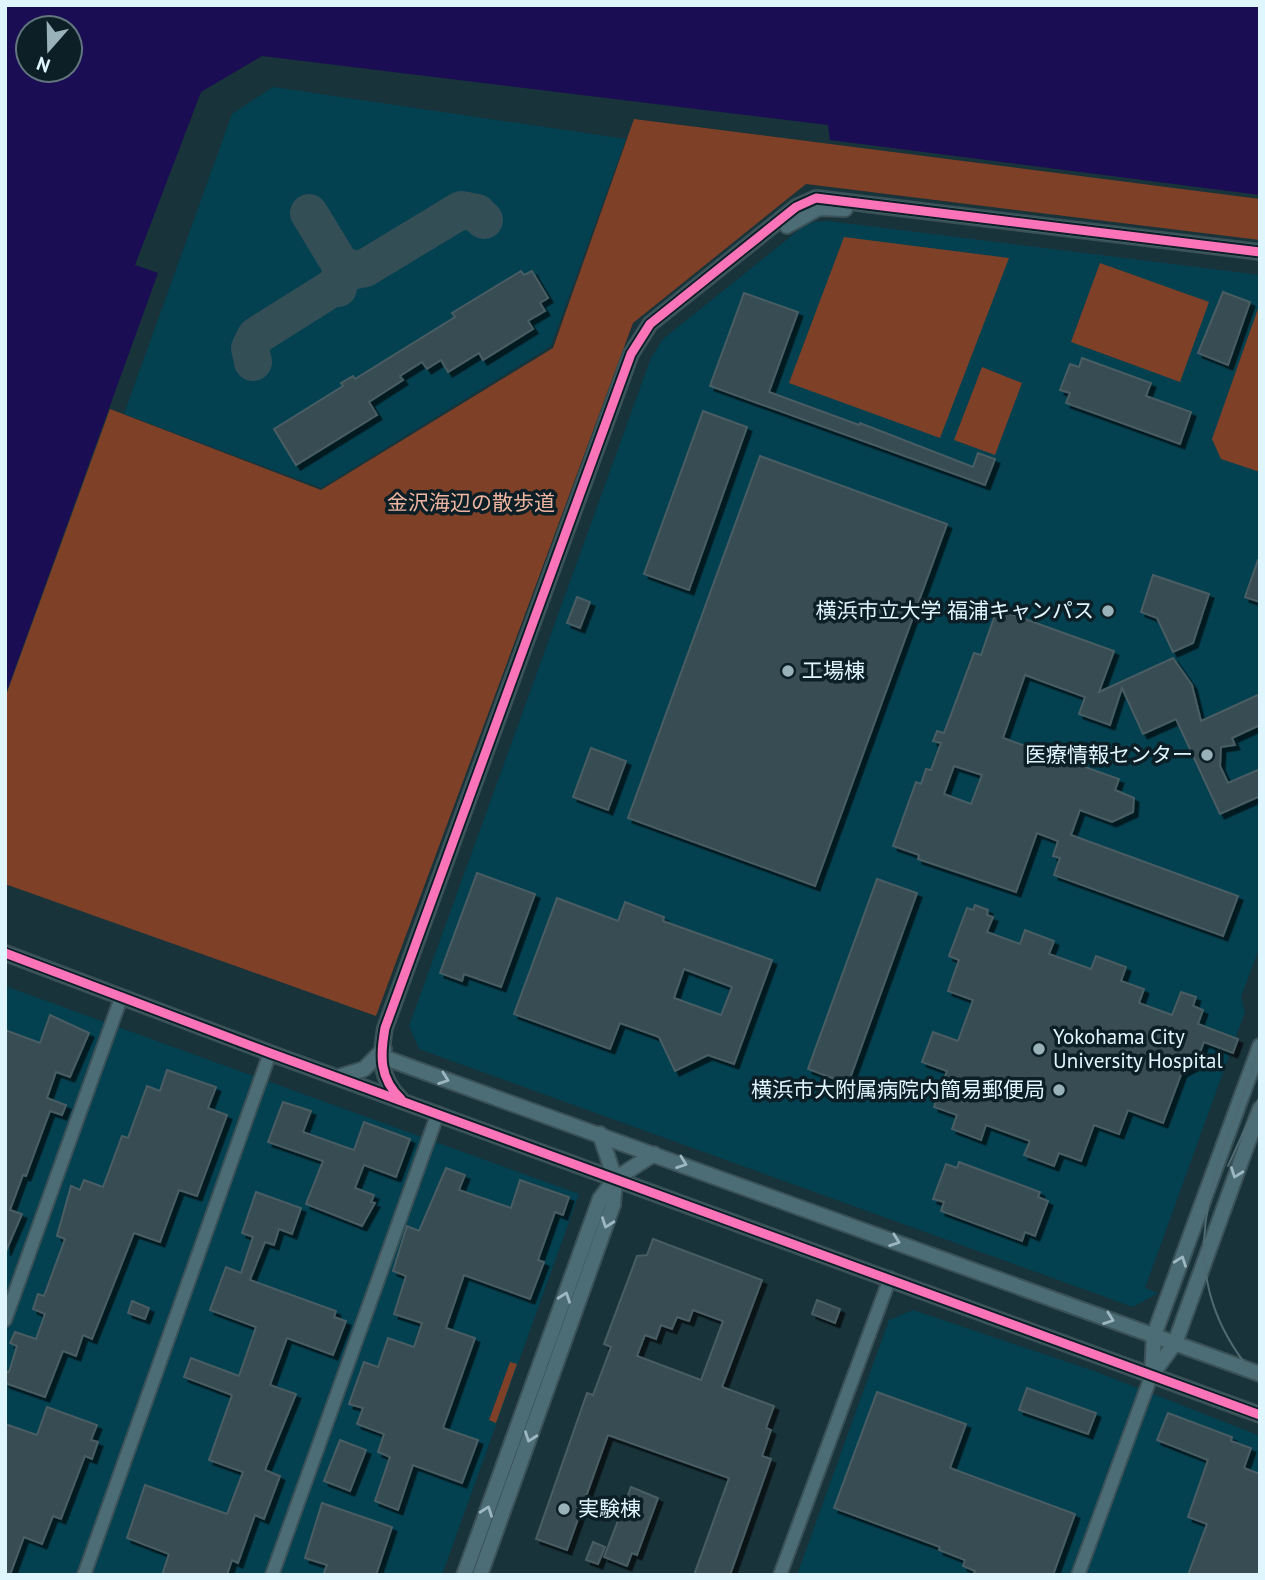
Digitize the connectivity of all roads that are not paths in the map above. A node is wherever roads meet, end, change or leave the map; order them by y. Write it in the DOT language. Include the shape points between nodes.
graph roads {
  1 [pos="1260,252"];
  2 [pos="1260,261"];
  3 [pos="5,953"];
  4 [pos="121,998"];
  5 [pos="1260,1045"];
  6 [pos="270,1053"];
  7 [pos="380,1056"];
  8 [pos="338,1077"];
  9 [pos="401,1099"];
  10 [pos="1260,1109"];
  11 [pos="438,1113"];
  12 [pos="600,1134"];
  13 [pos="654,1154"];
  14 [pos="615,1179"];
  15 [pos="890,1278"];
  16 [pos="5,1320"];
  17 [pos="1154,1335"];
  18 [pos="1175,1343"];
  19 [pos="1152,1374"];
  20 [pos="1260,1374"];
  21 [pos="1260,1415"];
  22 [pos="84,1575"];
  23 [pos="272,1575"];
  24 [pos="464,1575"];
  25 [pos="480,1575"];
  26 [pos="780,1575"];
  27 [pos="1078,1575"];
  1 -- 7 [label="street" via="816,198 796,207 650,324 631,354 548,578 390,1015"];
  2 -- 7 [label="street" via="818,208 798,217 656,329 639,357 394,1031"];
  3 -- 4 [label="street"];
  4 -- 6 [label="street"];
  4 -- 16 [label="street"];
  17 -- 5 [label="street, one-way"];
  6 -- 8 [label="street"];
  6 -- 22 [label="street"];
  7 -- 8 [label="street" via="364,1069"];
  7 -- 9 [label="street" via="387,1084"];
  7 -- 12 [label="street, one-way"];
  8 -- 9 [label="street"];
  9 -- 11 [label="street"];
  10 -- 18 [label="street, one-way"];
  11 -- 14 [label="street"];
  11 -- 23 [label="street"];
  12 -- 13 [label="street"];
  12 -- 14 [label="street"];
  13 -- 14 [label="street"];
  13 -- 17 [label="street, one-way"];
  14 -- 15 [label="street"];
  24 -- 14 [label="street, one-way" via="600,1199"];
  14 -- 25 [label="street, one-way" via="613,1205"];
  15 -- 19 [label="street"];
  15 -- 26 [label="street"];
  17 -- 18 [label="street"];
  17 -- 19 [label="street"];
  18 -- 19 [label="street"];
  18 -- 20 [label="street"];
  19 -- 21 [label="street"];
  19 -- 27 [label="street"];
}
